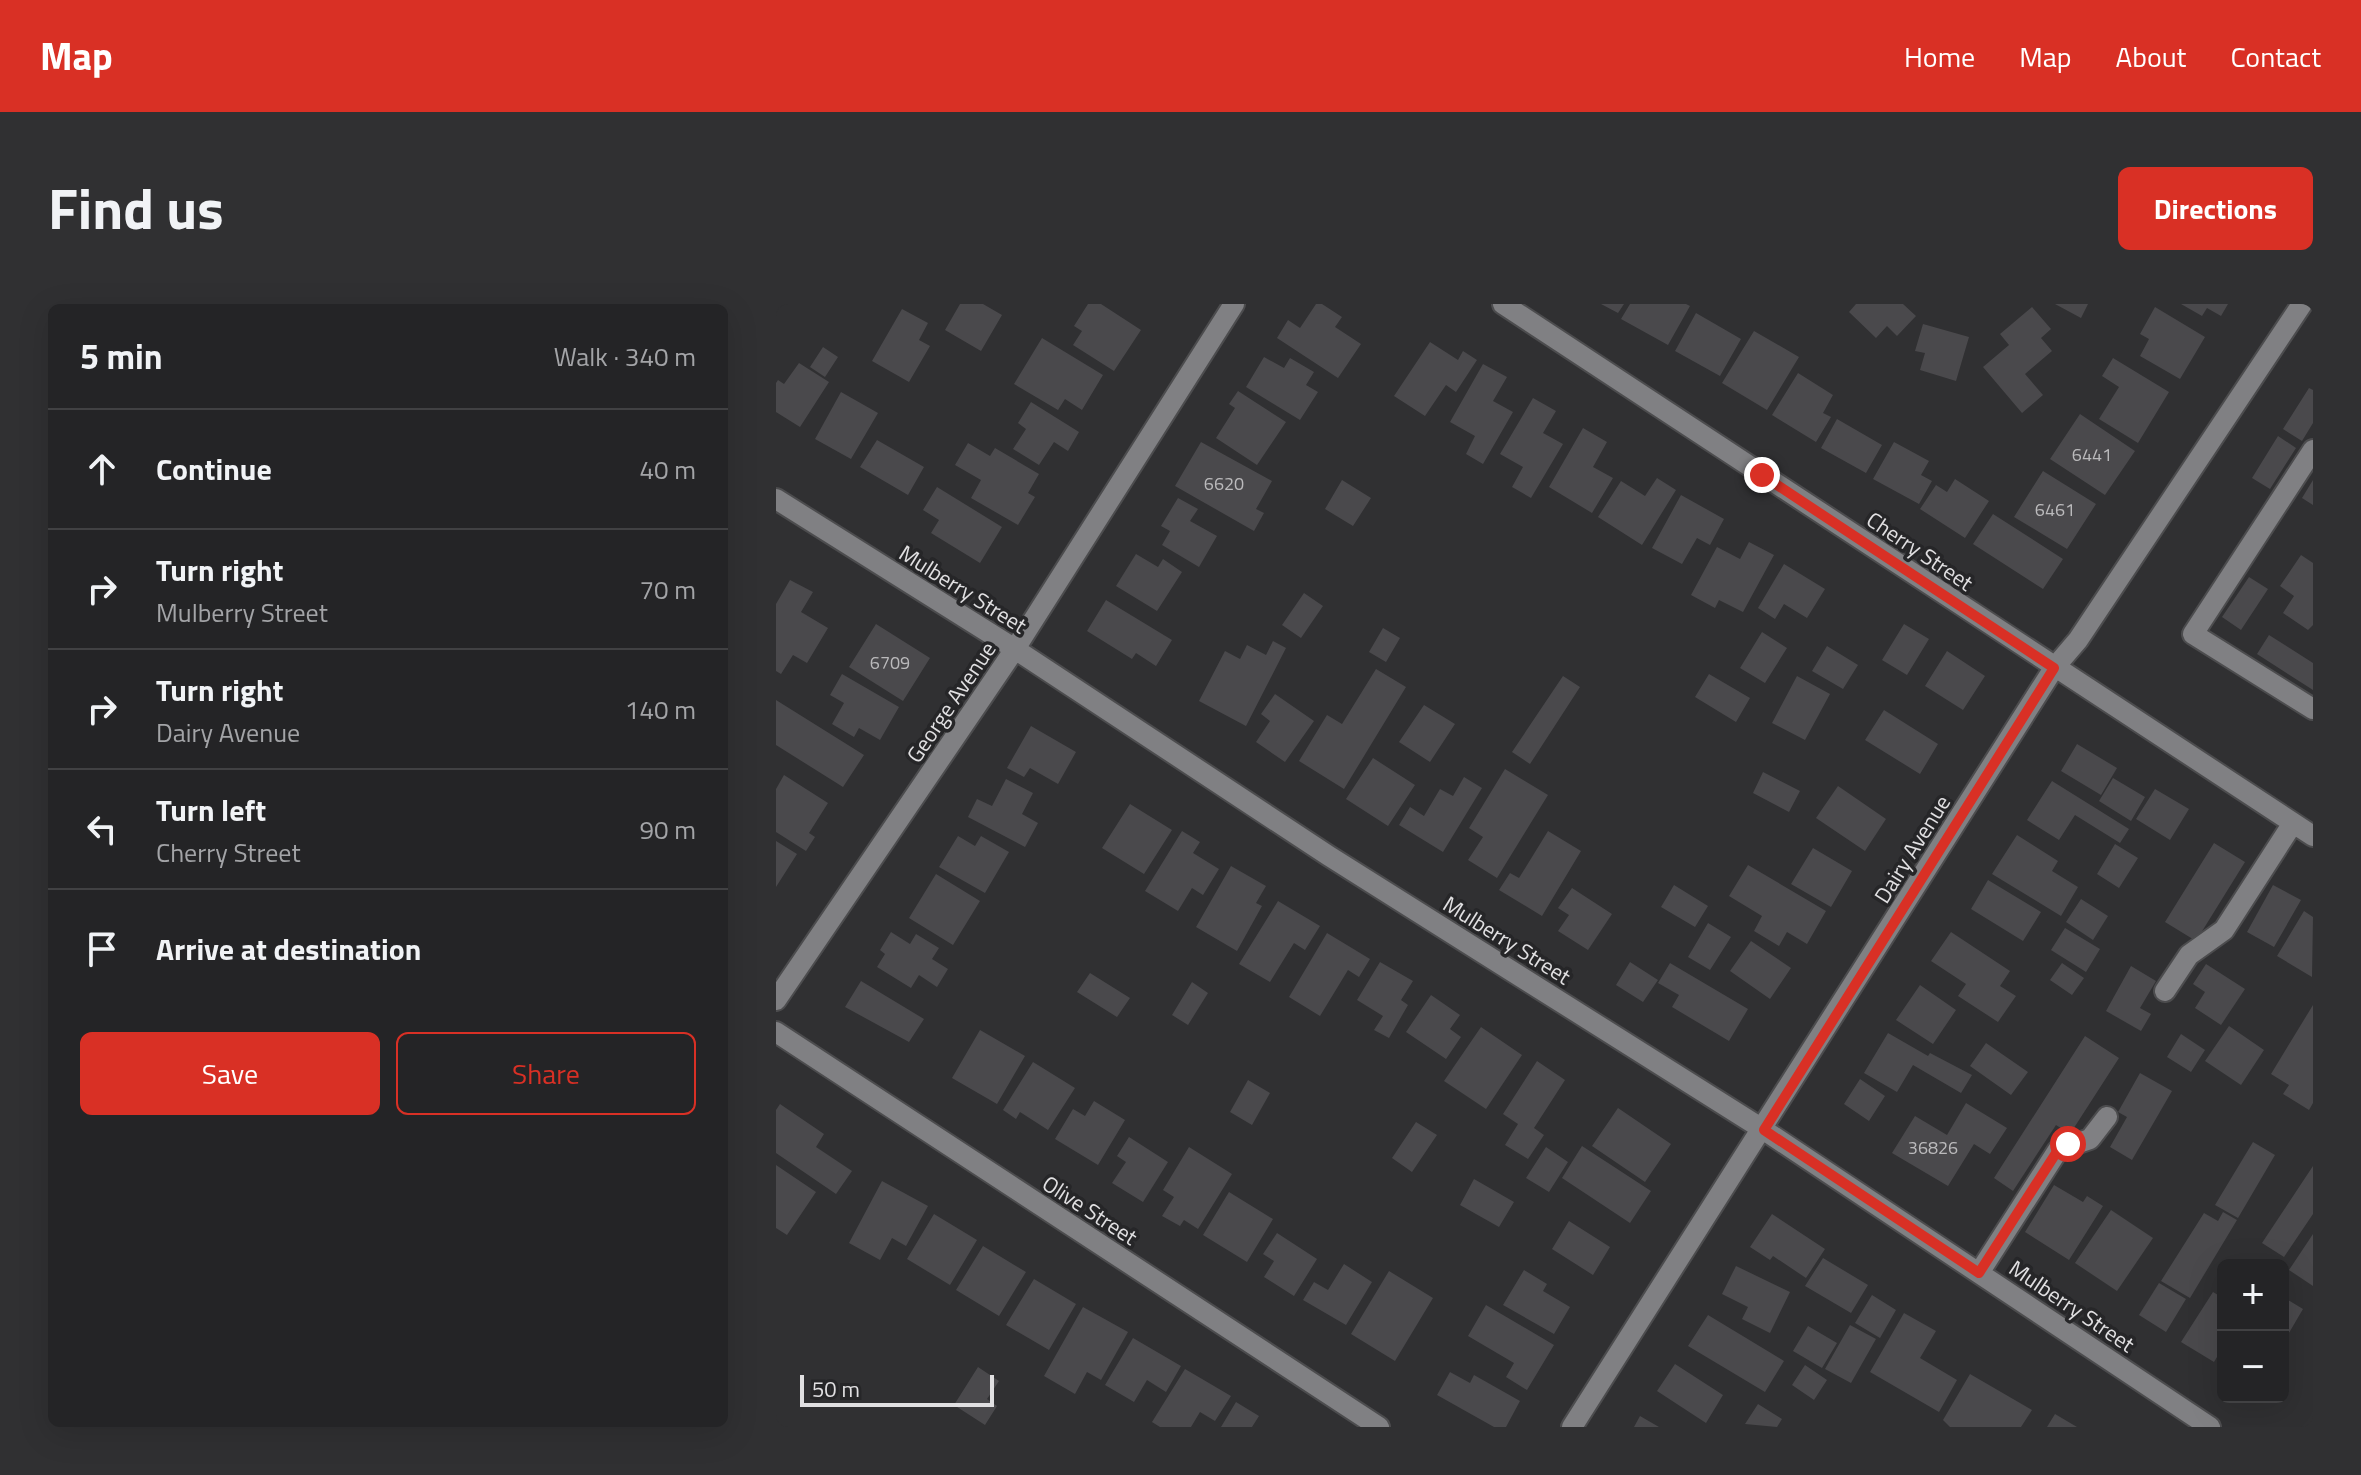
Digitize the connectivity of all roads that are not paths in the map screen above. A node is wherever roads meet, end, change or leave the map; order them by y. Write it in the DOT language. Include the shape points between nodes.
graph roads {
  1 [pos="1234,304"];
  2 [pos="1503,304"];
  3 [pos="2302,304"];
  4 [pos="2313,450"];
  5 [pos="776,499"];
  6 [pos="1015,649"];
  7 [pos="2054,668"];
  8 [pos="2313,709"];
  9 [pos="2293,823"];
  10 [pos="2313,836"];
  11 [pos="2165,991"];
  12 [pos="776,1000"];
  13 [pos="776,1032"];
  14 [pos="2107,1117"];
  15 [pos="1764,1130"];
  16 [pos="1979,1273"];
  17 [pos="1379,1427"];
  18 [pos="1572,1427"];
  19 [pos="2210,1427"];
  1 -- 6 [label="street, George Avenue"];
  2 -- 7 [label="street, Cherry Street"];
  3 -- 7 [label="street, Dairy Avenue" via="2078,640"];
  4 -- 8 [label="street" via="2193,634"];
  5 -- 6 [label="street, Mulberry Street"];
  6 -- 12 [label="street, George Avenue"];
  6 -- 15 [label="street, Mulberry Street" via="1329,856"];
  7 -- 9 [label="street, Cherry Street"];
  7 -- 15 [label="street, Dairy Avenue"];
  9 -- 10 [label="street, Cherry Street"];
  9 -- 11 [label="street" via="2224,930 2189,955"];
  13 -- 17 [label="street, Olive Street"];
  14 -- 16 [label="street" via="2090,1139 2058,1150"];
  15 -- 16 [label="street, Mulberry Street"];
  15 -- 18 [label="street, Dairy Avenue"];
  16 -- 19 [label="street, Mulberry Street"];
}
